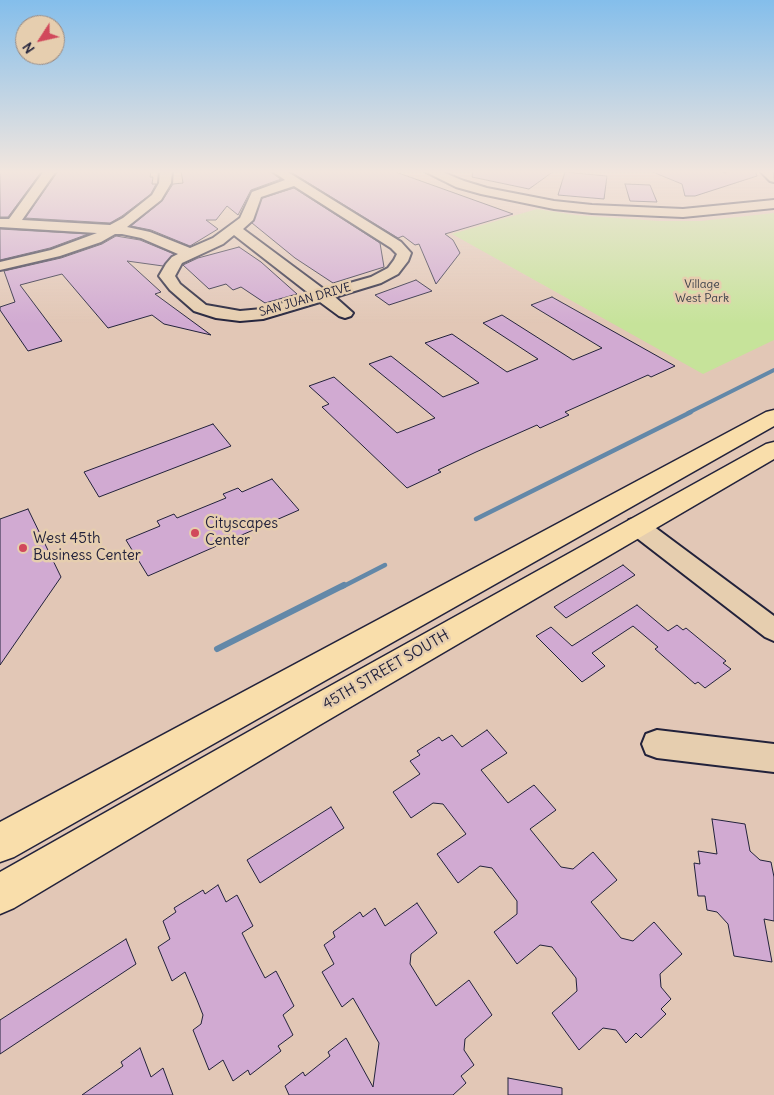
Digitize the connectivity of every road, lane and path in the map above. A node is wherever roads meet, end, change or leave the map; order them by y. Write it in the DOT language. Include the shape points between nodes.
graph roads {
  1 [pos="126,222"];
  2 [pos="243,222"];
  3 [pos="361,222"];
  4 [pos="6,223"];
  5 [pos="113,229"];
  6 [pos="235,229"];
  7 [pos="191,254"];
  8 [pos="0,266"];
  9 [pos="323,296"];
  10 [pos="345,313"];
  11 [pos="774,417"];
  12 [pos="774,449"];
  13 [pos="638,526"];
  14 [pos="774,630"];
  15 [pos="657,744"];
  16 [pos="774,758"];
  17 [pos="0,843"];
  18 [pos="0,894"];
  1 -- 5 [label="street"];
  2 -- 6 [label="street"];
  3 -- 9 [label="street, SAN JUAN DRIVE" via="396,244 404,253 401,261 393,271 376,280"];
  4 -- 5 [label="street"];
  5 -- 7 [label="street" via="145,235"];
  5 -- 8 [label="street" via="55,254"];
  6 -- 7 [label="street"];
  6 -- 9 [label="street"];
  7 -- 9 [label="street, SAN JUAN DRIVE" via="177,260 167,276 200,308 240,316 263,314"];
  9 -- 10 [label="street"];
  11 -- 17 [label="main road"];
  12 -- 13 [label="main road, 45TH STREET SOUTH"];
  13 -- 14 [label="street"];
  13 -- 18 [label="main road, 45TH STREET SOUTH"];
  15 -- 16 [label="street"];
}
